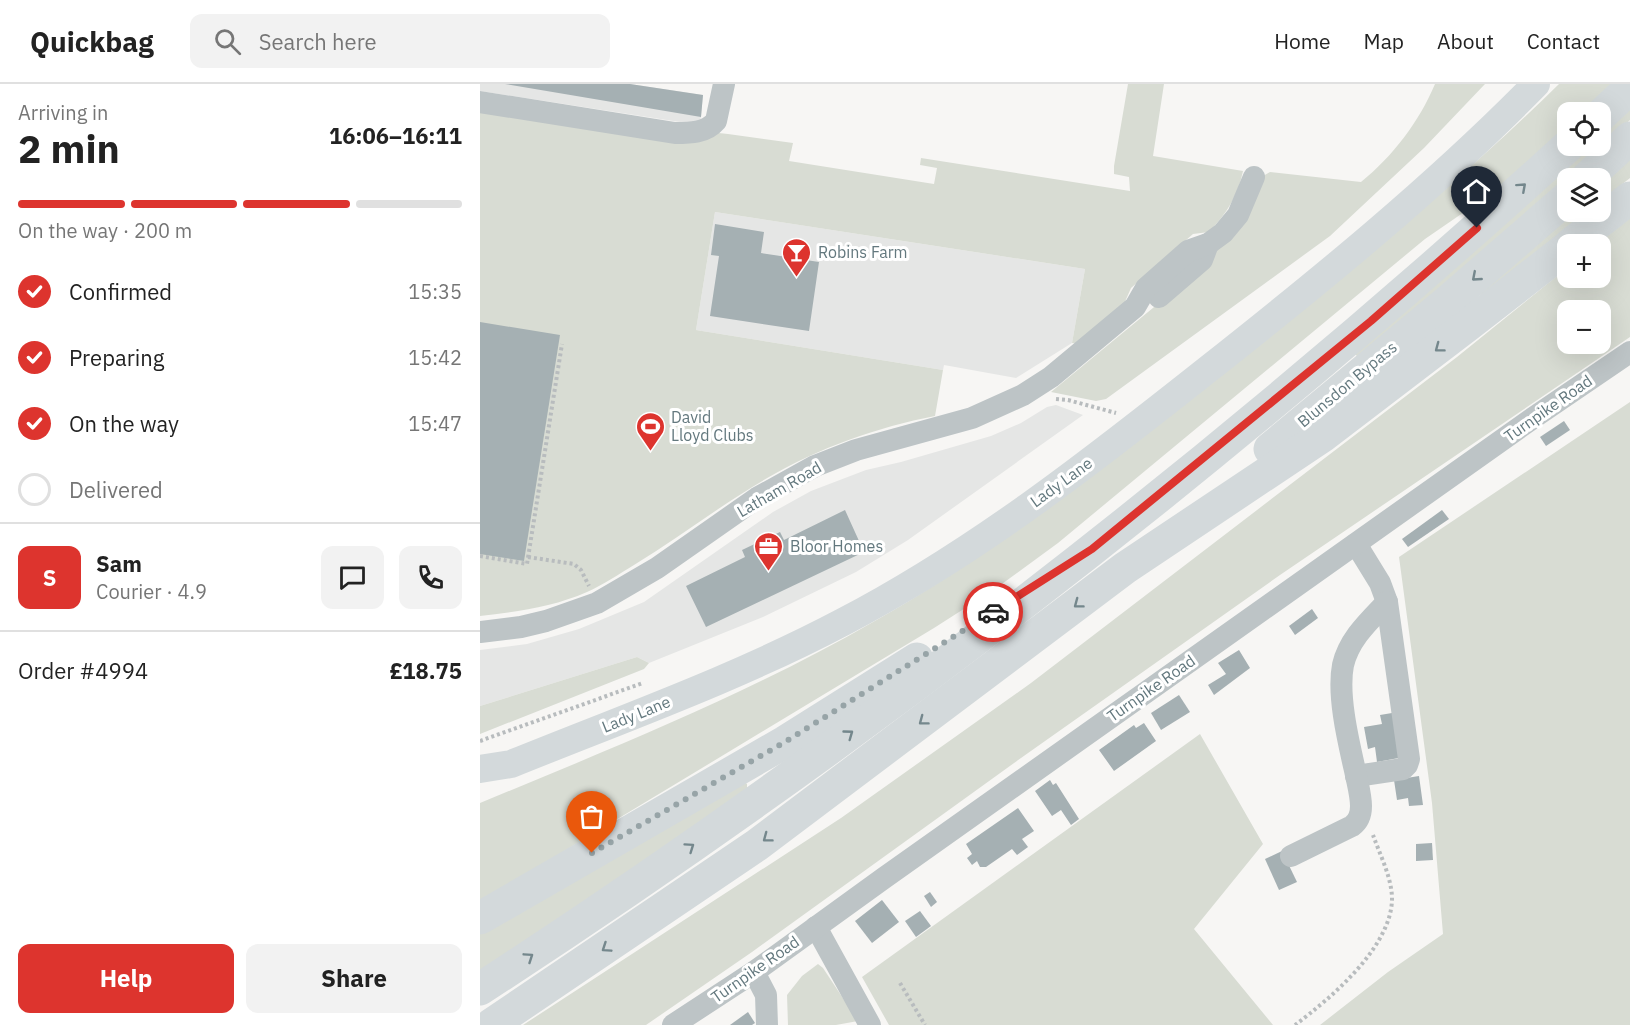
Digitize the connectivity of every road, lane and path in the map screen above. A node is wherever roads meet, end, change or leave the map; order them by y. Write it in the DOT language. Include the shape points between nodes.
graph roads {
  1 [pos="724,84"];
  2 [pos="1536,84"];
  3 [pos="1630,88"];
  4 [pos="480,102"];
  5 [pos="1611,106"];
  6 [pos="1630,138"];
  7 [pos="1557,156"];
  8 [pos="1598,168"];
  9 [pos="1254,177"];
  10 [pos="1630,198"];
  11 [pos="1557,207"];
  12 [pos="1584,234"];
  13 [pos="1557,255"];
  14 [pos="561,344"];
  15 [pos="1630,352"];
  16 [pos="1048,400"];
  17 [pos="1124,407"];
  18 [pos="1117,413"];
  19 [pos="1110,419"];
  20 [pos="1356,544"];
  21 [pos="1092,549"];
  22 [pos="480,556"];
  23 [pos="528,557"];
  24 [pos="1125,568"];
  25 [pos="1387,602"];
  26 [pos="597,603"];
  27 [pos="480,632"];
  28 [pos="651,681"];
  29 [pos="480,741"];
  30 [pos="511,764"];
  31 [pos="480,769"];
  32 [pos="1356,776"];
  33 [pos="480,787"];
  34 [pos="1361,807"];
  35 [pos="1291,856"];
  36 [pos="480,918"];
  37 [pos="816,927"];
  38 [pos="754,972"];
  39 [pos="900,983"];
  40 [pos="480,989"];
  41 [pos="491,1025"];
  42 [pos="673,1025"];
  43 [pos="767,1025"];
  44 [pos="870,1025"];
  45 [pos="925,1025"];
  46 [pos="1295,1025"];
  1 -- 4 [label="street" via="716,121 693,133"];
  2 -- 30 [label="main road, Lady Lane" via="1472,147 1259,329 1063,482 975,544 870,608 770,659"];
  3 -- 5 [label="highway"];
  6 -- 8 [label="highway"];
  21 -- 7 [label="highway, Blunsdon Bypass, one-way" via="1371,321"];
  9 -- 26 [label="street, Latham Road" via="1238,215 1223,233 1188,251 1146,288 1135,307 1051,377 996,408 948,426 815,465"];
  10 -- 12 [label="highway"];
  11 -- 24 [label="highway, Blunsdon Bypass, one-way"];
  13 -- 24 [label="highway, one-way" via="1324,435"];
  14 -- 23 [label="path"];
  15 -- 20 [label="street, Turnpike Road"];
  16 -- 18 [label="path" via="1068,400"];
  17 -- 18 [label="path"];
  18 -- 19 [label="path"];
  20 -- 25 [label="street"];
  20 -- 37 [label="street, Turnpike Road"];
  21 -- 36 [label="highway" via="785,742"];
  40 -- 21 [label="highway, one-way" via="821,755"];
  22 -- 23 [label="path" via="527,564"];
  23 -- 26 [label="path" via="574,564"];
  24 -- 41 [label="highway, one-way" via="757,845"];
  25 -- 32 [label="street" via="1357,633 1343,665 1345,725"];
  25 -- 32 [label="street" via="1409,759 1402,769"];
  26 -- 27 [label="street, Latham Road" via="546,621"];
  28 -- 29 [label="path"];
  30 -- 31 [label="main road, Lady Lane"];
  30 -- 33 [label="main road, Lady Lane"];
  32 -- 34 [label="street"];
  34 -- 35 [label="street" via="1360,818 1352,826"];
  34 -- 46 [label="path" via="1391,887 1388,923 1342,986"];
  37 -- 38 [label="street, Turnpike Road"];
  37 -- 44 [label="street"];
  38 -- 42 [label="street, Turnpike Road"];
  38 -- 43 [label="street" via="766,995"];
  39 -- 45 [label="path"];
}
